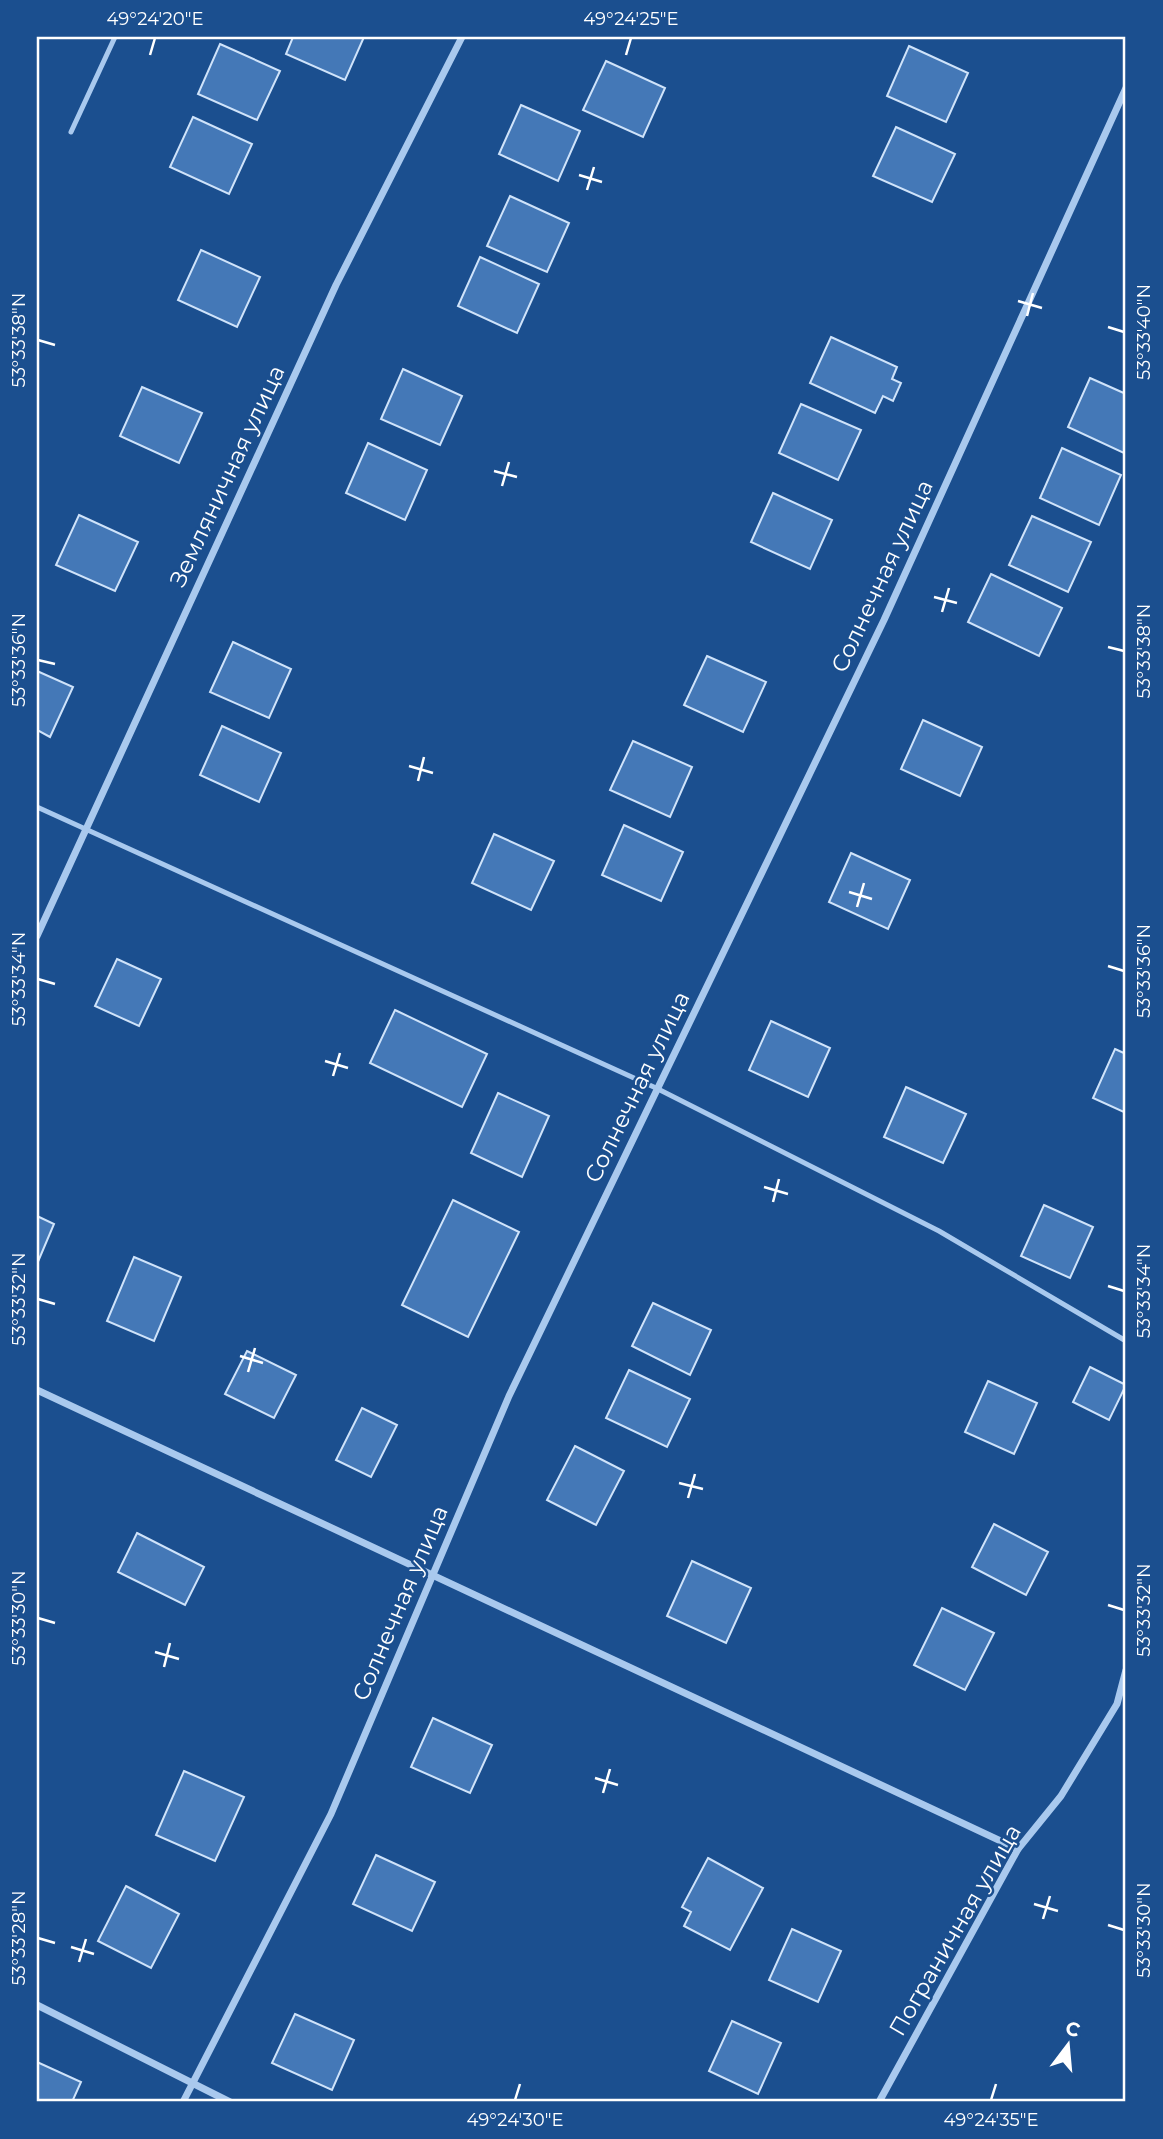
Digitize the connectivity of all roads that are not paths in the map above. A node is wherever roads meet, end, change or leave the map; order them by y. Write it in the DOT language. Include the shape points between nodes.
graph roads {
  1 [pos="115,37"];
  2 [pos="462,37"];
  3 [pos="1126,88"];
  4 [pos="71,132"];
  5 [pos="37,807"];
  6 [pos="86,831"];
  7 [pos="37,936"];
  8 [pos="656,1088"];
  9 [pos="1126,1341"];
  10 [pos="37,1390"];
  11 [pos="432,1575"];
  12 [pos="1126,1670"];
  13 [pos="1017,1849"];
  14 [pos="37,2006"];
  15 [pos="192,2084"];
  16 [pos="183,2102"];
  17 [pos="230,2102"];
  18 [pos="879,2102"];
  1 -- 4 [label="lane"];
  2 -- 6 [label="street, Земляничная улица" via="336,285"];
  3 -- 8 [label="street, Солнечная улица" via="884,620"];
  5 -- 6 [label="lane"];
  6 -- 7 [label="street, Земляничная улица"];
  6 -- 8 [label="lane"];
  8 -- 9 [label="lane" via="939,1231"];
  8 -- 11 [label="street, Солнечная улица" via="509,1396"];
  10 -- 11 [label="street"];
  11 -- 13 [label="street"];
  11 -- 15 [label="street, Солнечная улица" via="331,1814"];
  12 -- 13 [label="street, Пограничная улица" via="1117,1704 1061,1796"];
  13 -- 18 [label="street, Пограничная улица"];
  14 -- 15 [label="street"];
  15 -- 16 [label="street, Солнечная улица"];
  15 -- 17 [label="street"];
}
